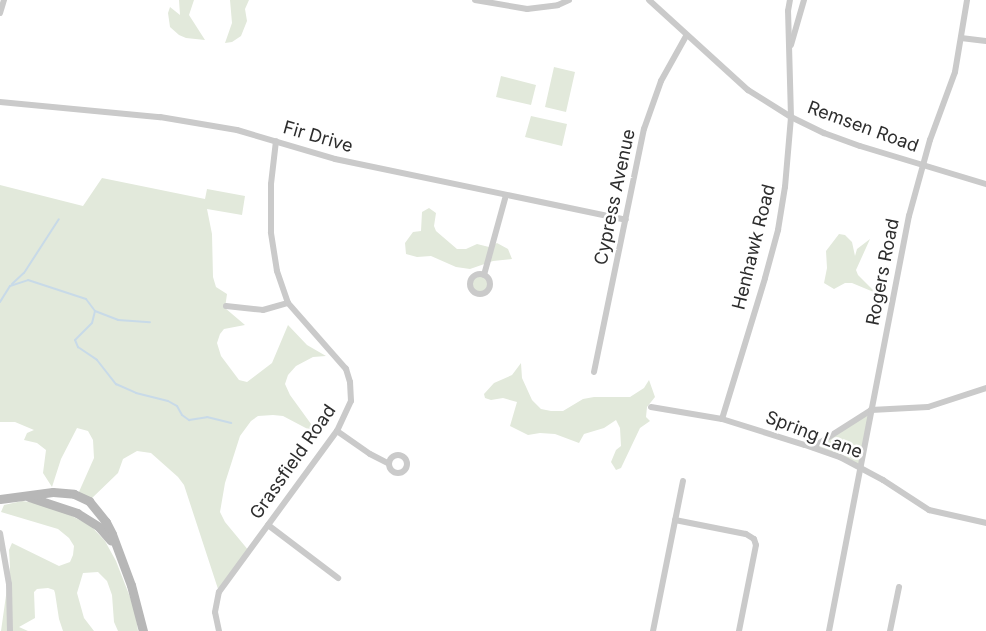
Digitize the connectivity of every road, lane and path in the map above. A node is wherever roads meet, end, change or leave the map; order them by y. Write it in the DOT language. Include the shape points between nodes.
graph roads {
  1 [pos="4,0"];
  2 [pos="475,0"];
  3 [pos="569,0"];
  4 [pos="649,0"];
  5 [pos="790,0"];
  6 [pos="804,0"];
  7 [pos="967,0"];
  8 [pos="0,13"];
  9 [pos="686,36"];
  10 [pos="961,38"];
  11 [pos="986,41"];
  12 [pos="790,48"];
  13 [pos="0,102"];
  14 [pos="791,117"];
  15 [pos="276,141"];
  16 [pos="923,164"];
  17 [pos="986,184"];
  18 [pos="506,195"];
  19 [pos="626,220"];
  20 [pos="484,274"];
  21 [pos="288,303"];
  22 [pos="226,306"];
  23 [pos="594,372"];
  24 [pos="986,388"];
  25 [pos="651,407"];
  26 [pos="871,410"];
  27 [pos="722,419"];
  28 [pos="337,431"];
  29 [pos="813,447"];
  30 [pos="388,463"];
  31 [pos="860,468"];
  32 [pos="683,480"];
  33 [pos="27,496"];
  34 [pos="0,499"];
  35 [pos="675,520"];
  36 [pos="986,523"];
  37 [pos="268,526"];
  38 [pos="0,533"];
  39 [pos="120,556"];
  40 [pos="338,578"];
  41 [pos="899,587"];
  42 [pos="10,631"];
  43 [pos="143,631"];
  44 [pos="219,631"];
  45 [pos="653,631"];
  46 [pos="738,631"];
  47 [pos="829,631"];
  48 [pos="890,631"];
  1 -- 8 [label="street"];
  2 -- 3 [label="street" via="527,9 558,5"];
  4 -- 9 [label="street, Remsen Road"];
  5 -- 12 [label="street, Henhawk Road"];
  6 -- 12 [label="street, Henhawk Road"];
  7 -- 10 [label="street, Rogers Road"];
  9 -- 14 [label="street, Remsen Road" via="748,90"];
  9 -- 19 [label="street, Cypress Avenue" via="661,81 648,114"];
  10 -- 11 [label="street"];
  10 -- 16 [label="street, Rogers Road" via="955,72"];
  12 -- 14 [label="street, Henhawk Road"];
  13 -- 15 [label="street, Fir Drive" via="160,117 238,130"];
  14 -- 16 [label="street, Remsen Road" via="824,133"];
  14 -- 27 [label="street, Henhawk Road" via="778,230"];
  15 -- 18 [label="street, Fir Drive" via="335,159"];
  15 -- 21 [label="street, Grassfield Road" via="271,184 271,232 277,271"];
  16 -- 17 [label="street, Remsen Road"];
  16 -- 26 [label="street, Rogers Road" via="909,216"];
  18 -- 19 [label="street, Fir Drive"];
  18 -- 20 [label="street"];
  19 -- 23 [label="street, Cypress Avenue"];
  21 -- 22 [label="street" via="263,310"];
  21 -- 28 [label="street, Grassfield Road" via="340,360 348,376 351,401"];
  24 -- 26 [label="street" via="938,405"];
  25 -- 27 [label="street, Spring Lane"];
  26 -- 29 [label="street"];
  26 -- 31 [label="street, Rogers Road"];
  27 -- 29 [label="street, Spring Lane"];
  28 -- 30 [label="street"];
  28 -- 37 [label="street, Grassfield Road"];
  29 -- 31 [label="street, Spring Lane"];
  31 -- 36 [label="street, Spring Lane" via="929,510"];
  31 -- 47 [label="street, Rogers Road"];
  32 -- 35 [label="street"];
  33 -- 34 [label="main road"];
  33 -- 39 [label="main road" via="77,513 99,527"];
  33 -- 39 [label="main road" via="53,492 86,499 106,522"];
  35 -- 45 [label="street"];
  35 -- 46 [label="street" via="746,534 754,539 756,545"];
  37 -- 40 [label="street"];
  37 -- 44 [label="street, Grassfield Road" via="219,592 215,612"];
  38 -- 42 [label="street" via="10,591"];
  39 -- 43 [label="main road"];
  41 -- 48 [label="street"];
}
